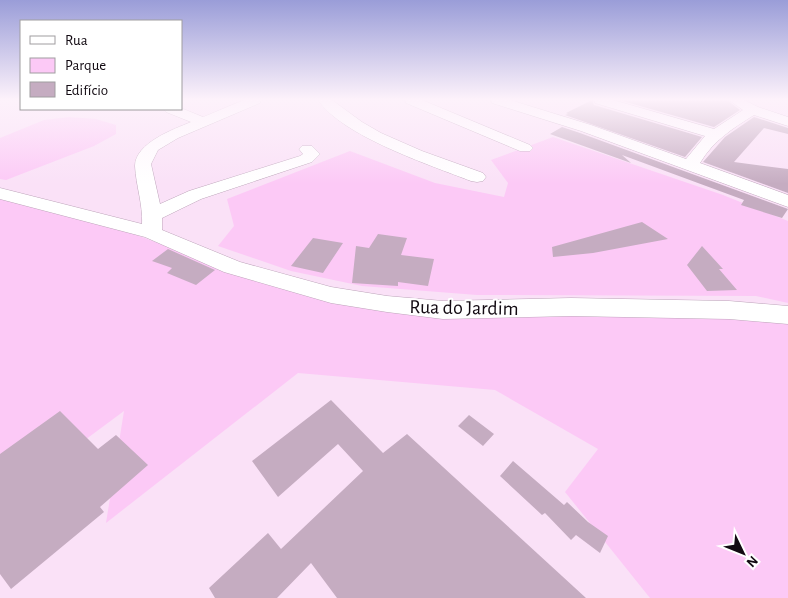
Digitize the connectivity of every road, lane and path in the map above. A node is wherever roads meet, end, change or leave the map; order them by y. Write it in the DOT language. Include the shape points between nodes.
graph roads {
  1 [pos="190,128"];
  2 [pos="362,128"];
  3 [pos="478,128"];
  4 [pos="586,128"];
  5 [pos="697,128"];
  6 [pos="724,128"];
  7 [pos="714,134"];
  8 [pos="525,148"];
  9 [pos="307,149"];
  10 [pos="690,166"];
  11 [pos="476,177"];
  12 [pos="0,193"];
  13 [pos="788,201"];
  14 [pos="152,224"];
  15 [pos="788,315"];
  1 -- 14 [label="street" via="153,147 143,164"];
  2 -- 11 [label="street" via="420,156"];
  3 -- 8 [label="street"];
  4 -- 10 [label="street"];
  5 -- 7 [label="street"];
  6 -- 7 [label="street"];
  7 -- 10 [label="street"];
  9 -- 14 [label="street" via="312,154 306,159 195,195"];
  10 -- 13 [label="street"];
  12 -- 14 [label="street, Rua do Jardim"];
  14 -- 15 [label="street, Rua do Jardim" via="232,267 331,295 387,304 443,310 729,310"];
}
